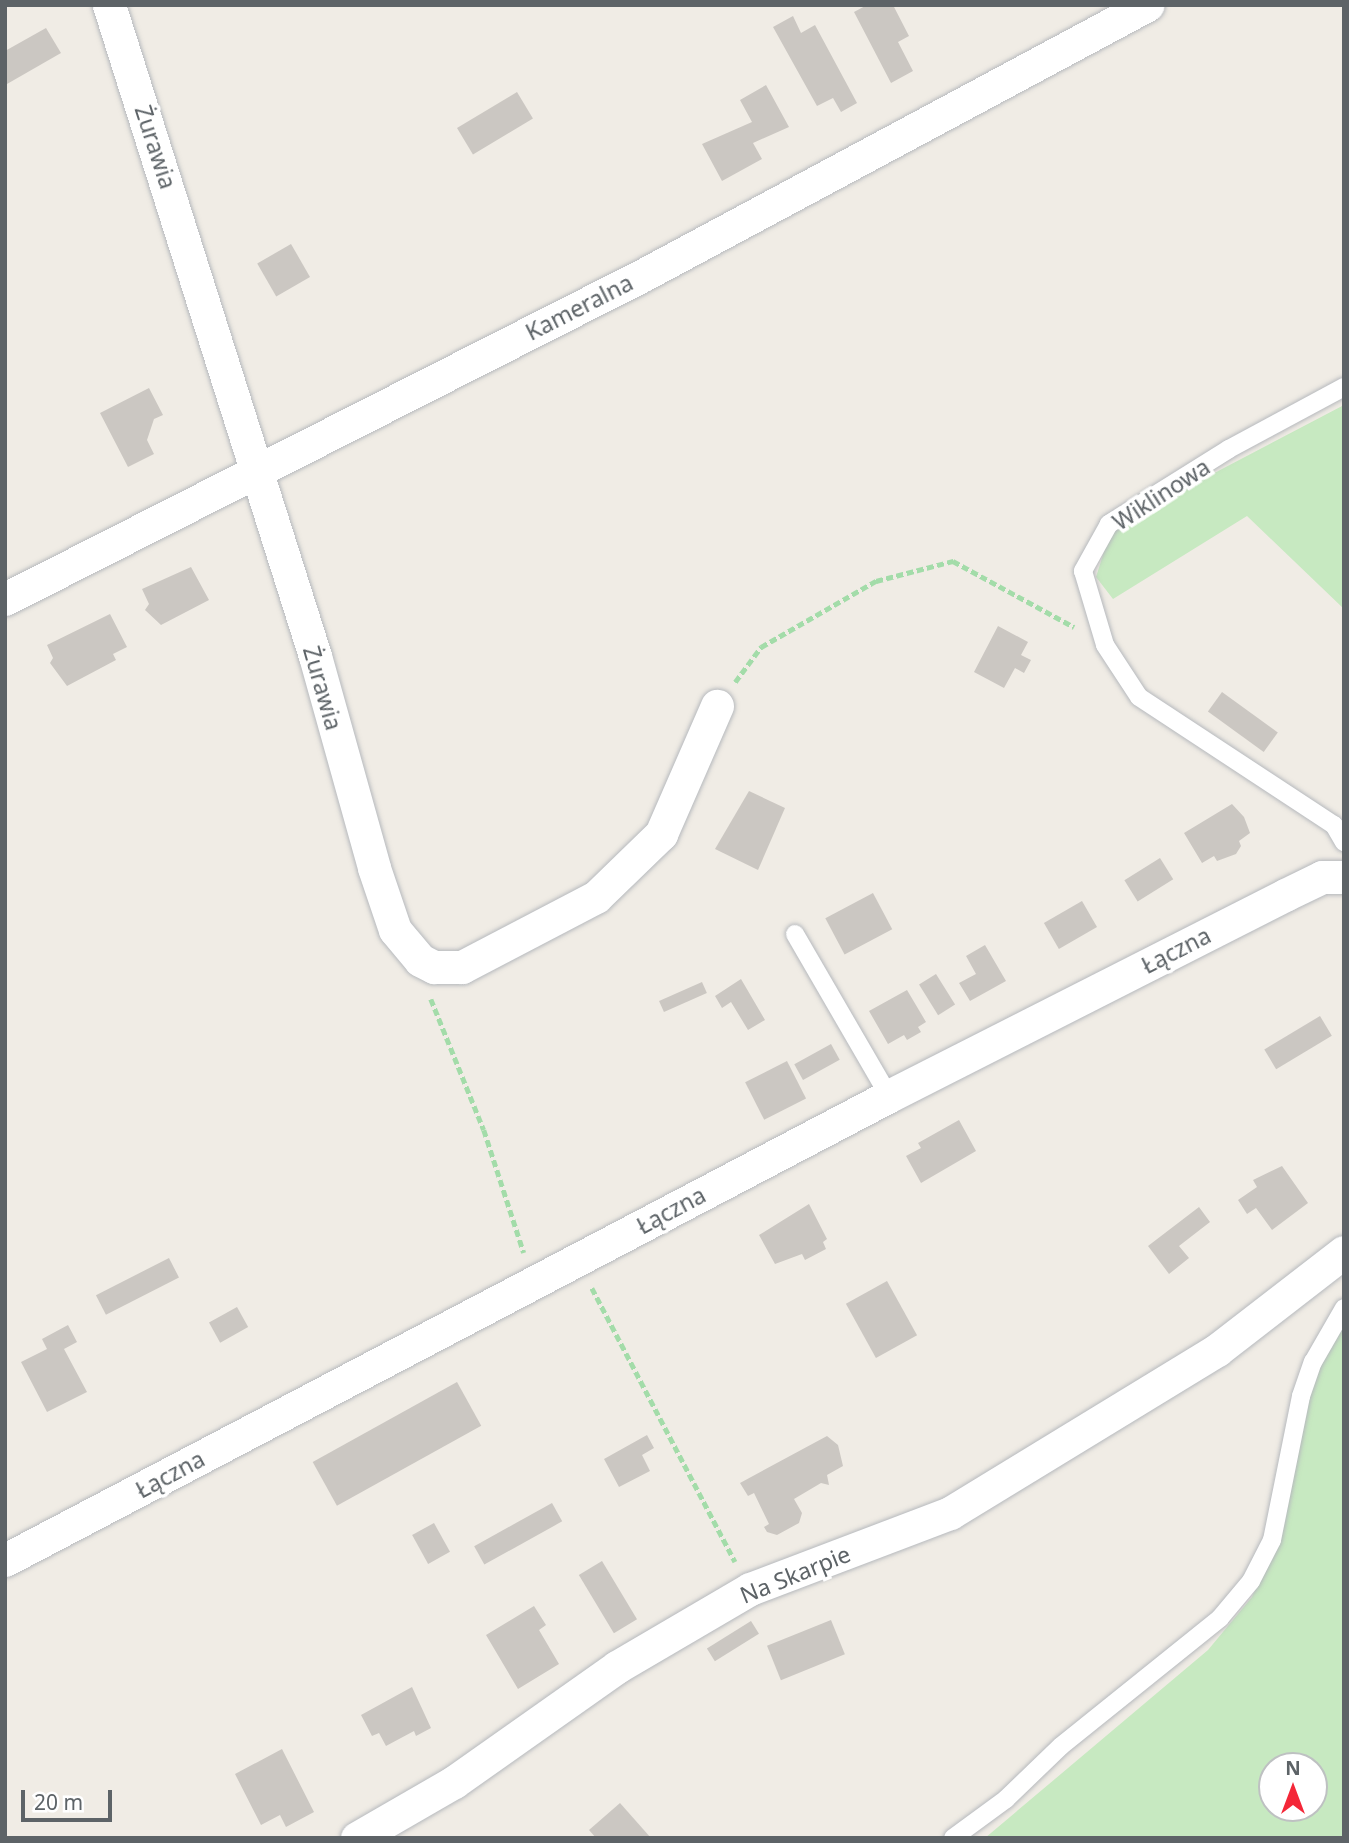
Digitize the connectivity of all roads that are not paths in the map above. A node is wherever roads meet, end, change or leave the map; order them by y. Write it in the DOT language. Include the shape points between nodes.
graph roads {
  1 [pos="109,5"];
  2 [pos="1147,5"];
  3 [pos="1344,387"];
  4 [pos="255,472"];
  5 [pos="5,599"];
  6 [pos="717,706"];
  7 [pos="1344,842"];
  8 [pos="1344,877"];
  9 [pos="795,934"];
  10 [pos="889,1096"];
  11 [pos="1344,1252"];
  12 [pos="1344,1308"];
  13 [pos="5,1560"];
  14 [pos="357,1838"];
  15 [pos="953,1838"];
  1 -- 4 [label="street, Żurawia"];
  2 -- 4 [label="street, Kameralna" via="645,274"];
  3 -- 7 [label="lane, Wiklinowa" via="1229,449 1109,524 1083,571 1105,645 1139,696 1334,825"];
  4 -- 5 [label="street, Kameralna"];
  4 -- 6 [label="street, Żurawia" via="315,656 374,868 395,930 420,960 434,967 462,967 596,897 661,834"];
  8 -- 10 [label="street, Łączna" via="1322,877"];
  9 -- 10 [label="lane"];
  10 -- 13 [label="street, Łączna"];
  11 -- 14 [label="street, Na Skarpie" via="1243,1330 950,1513 750,1589 617,1667 454,1782"];
  12 -- 15 [label="lane" via="1313,1362 1301,1396 1272,1540 1251,1581 1220,1618 1070,1739 1006,1799"];
}
